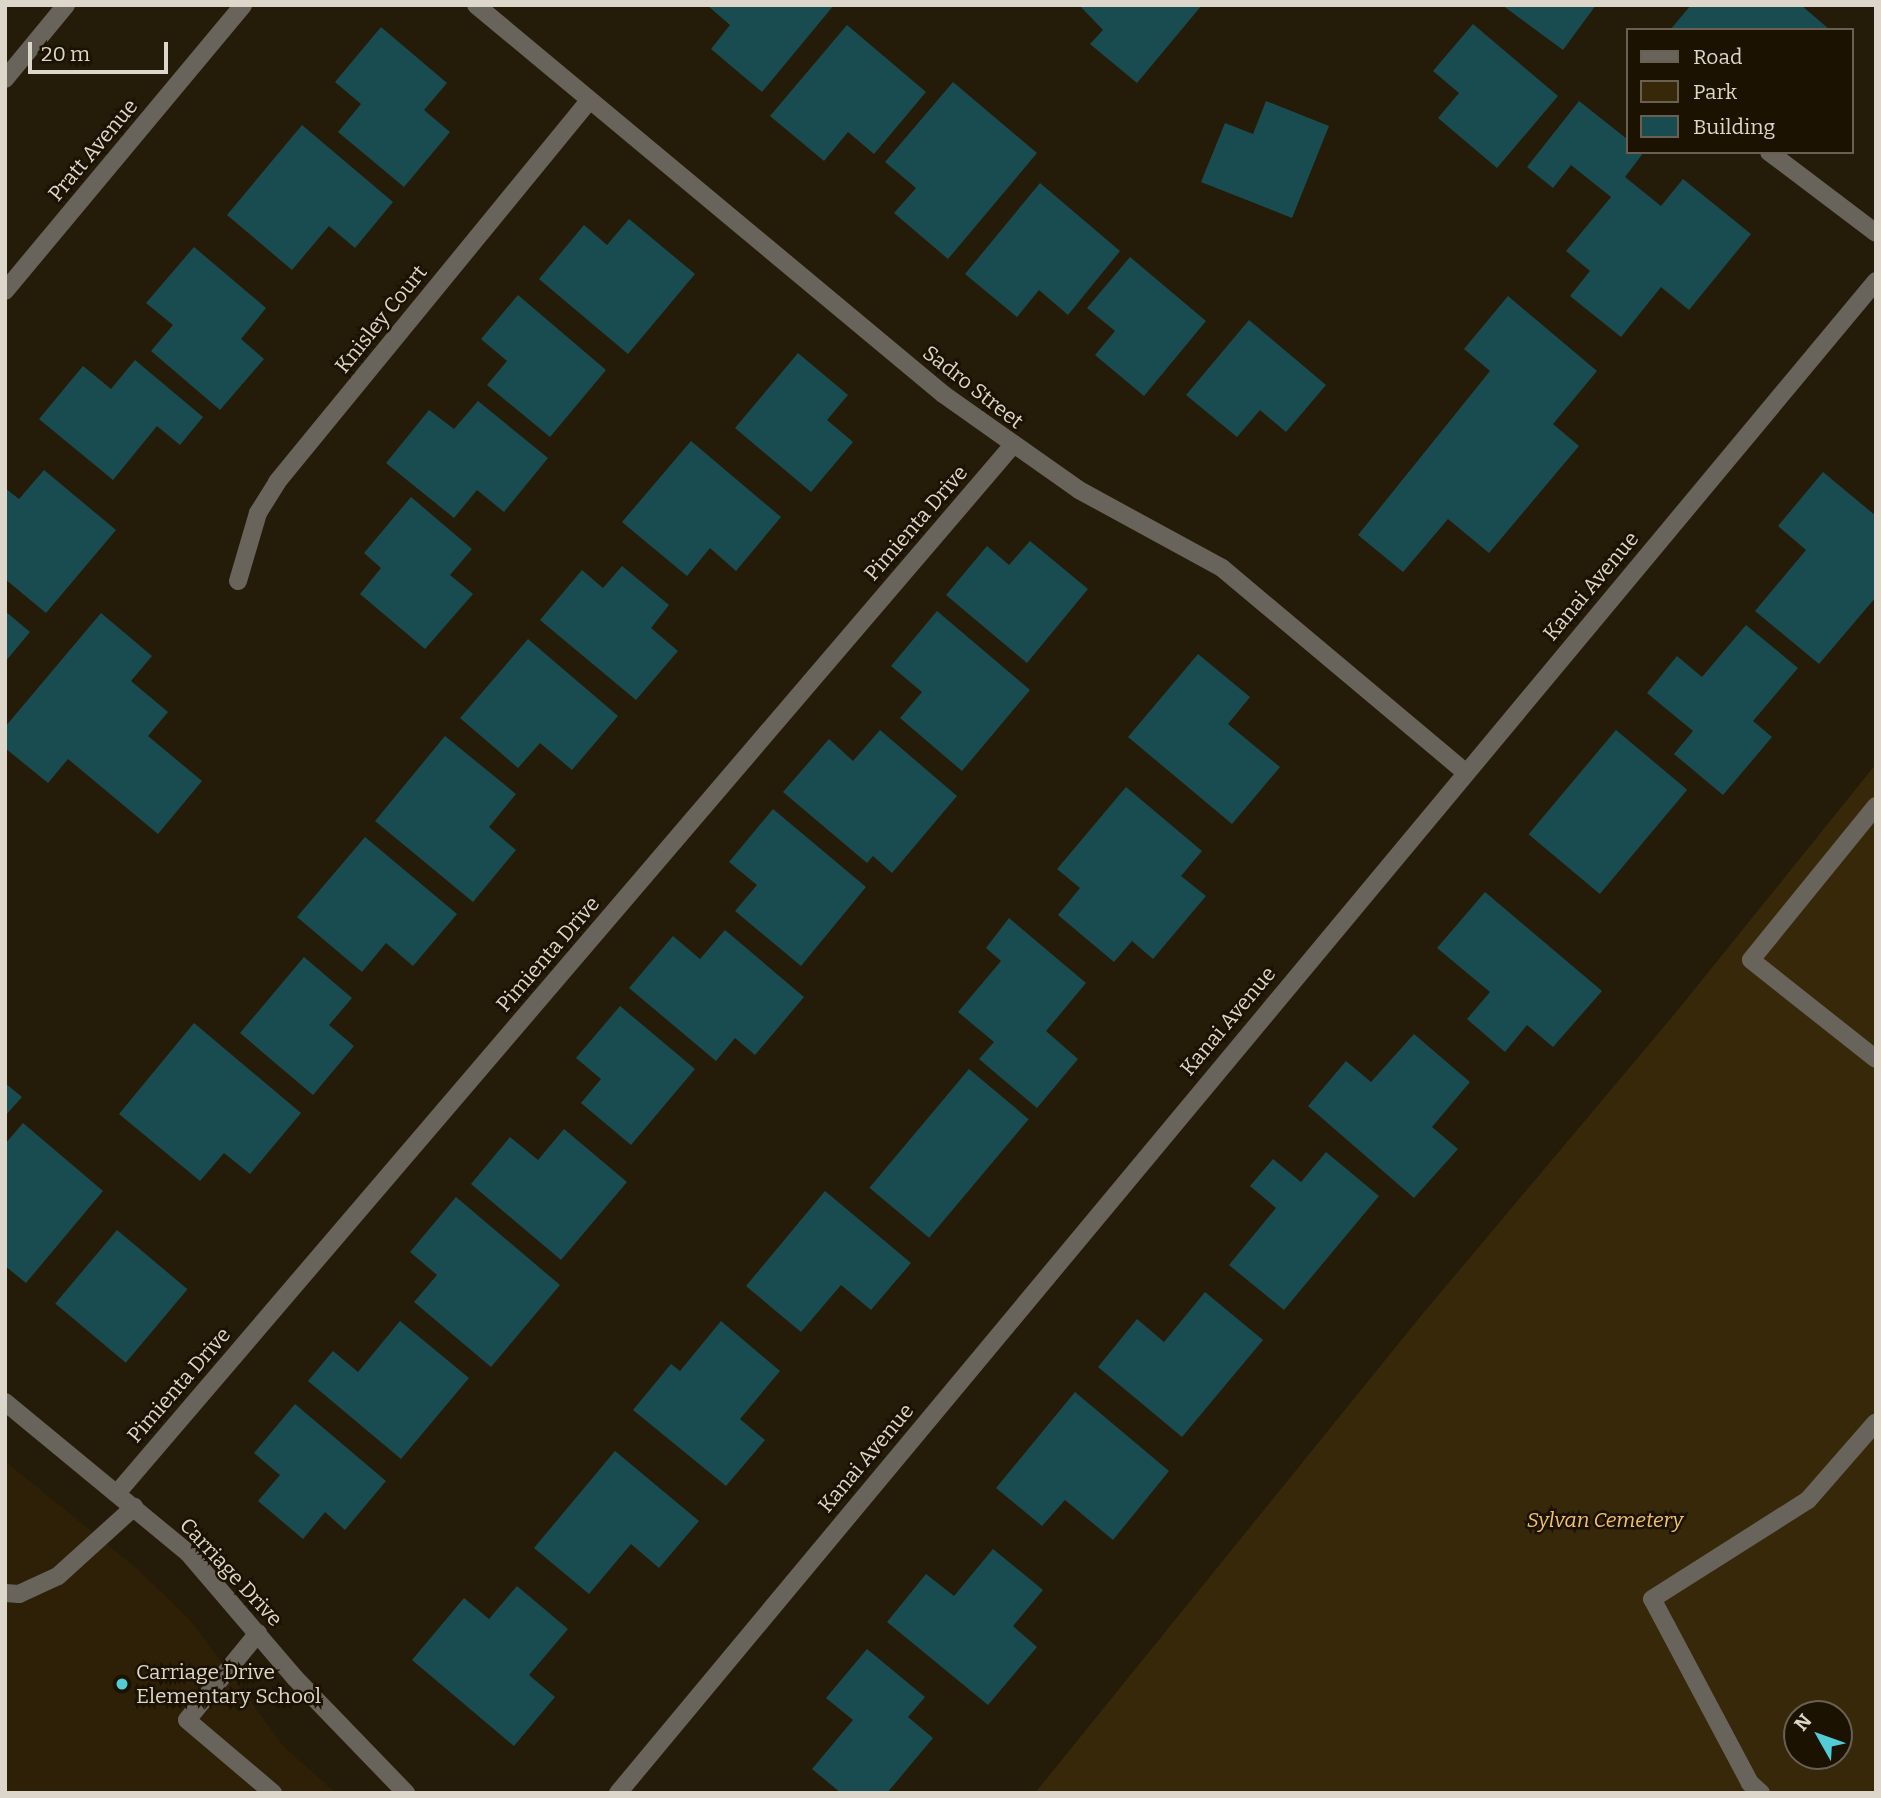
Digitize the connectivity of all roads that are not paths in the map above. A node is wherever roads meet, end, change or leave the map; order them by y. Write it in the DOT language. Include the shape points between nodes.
graph roads {
  1 [pos="66,5"];
  2 [pos="243,5"];
  3 [pos="476,5"];
  4 [pos="5,79"];
  5 [pos="588,102"];
  6 [pos="1772,154"];
  7 [pos="1876,233"];
  8 [pos="1876,281"];
  9 [pos="5,291"];
  10 [pos="1012,446"];
  11 [pos="237,581"];
  12 [pos="1465,772"];
  13 [pos="1876,806"];
  14 [pos="1876,1059"];
  15 [pos="5,1402"];
  16 [pos="1876,1422"];
  17 [pos="118,1492"];
  18 [pos="135,1507"];
  19 [pos="5,1593"];
  20 [pos="258,1633"];
  21 [pos="274,1793"];
  22 [pos="405,1793"];
  23 [pos="618,1793"];
  24 [pos="1761,1793"];
  1 -- 4 [label="street"];
  2 -- 9 [label="street, Pratt Avenue"];
  3 -- 5 [label="street, Sadro Street"];
  5 -- 10 [label="street, Sadro Street"];
  5 -- 11 [label="street, Knisley Court" via="277,482 253,524"];
  6 -- 7 [label="street"];
  8 -- 12 [label="street, Kanai Avenue"];
  10 -- 12 [label="street, Sadro Street" via="1079,490 1222,568"];
  10 -- 17 [label="street, Pimienta Drive"];
  12 -- 23 [label="street, Kanai Avenue"];
  13 -- 14 [label="street" via="1751,960"];
  15 -- 17 [label="street, Carriage Drive"];
  16 -- 24 [label="street" via="1808,1500 1652,1600 1750,1783"];
  17 -- 18 [label="street, Carriage Drive"];
  18 -- 19 [label="street" via="58,1576 19,1594"];
  18 -- 20 [label="street, Carriage Drive" via="188,1553"];
  20 -- 21 [label="street" via="187,1720"];
  20 -- 22 [label="street, Carriage Drive"];
}
